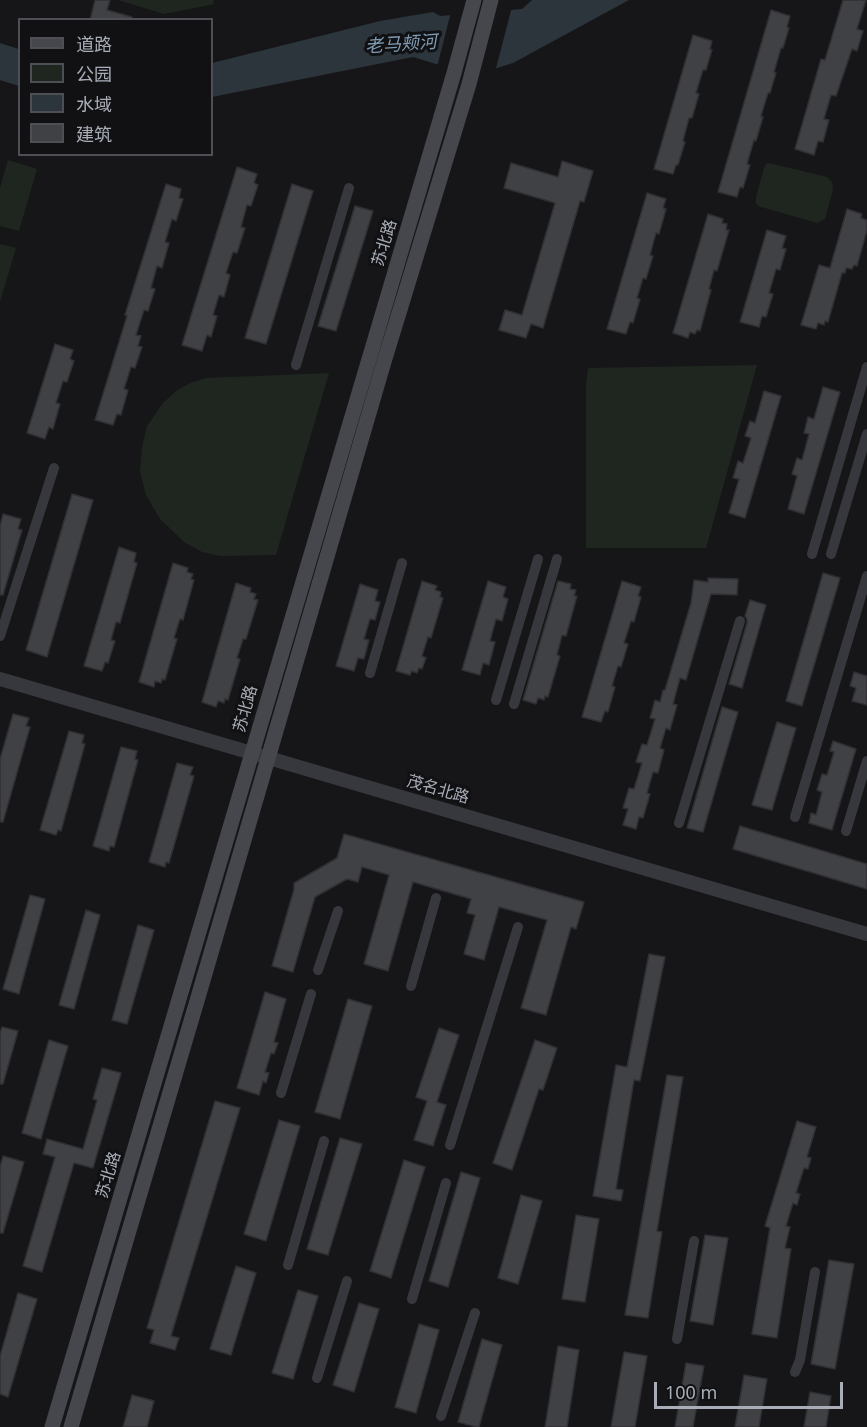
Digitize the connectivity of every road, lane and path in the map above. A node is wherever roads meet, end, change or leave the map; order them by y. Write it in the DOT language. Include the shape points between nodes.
graph roads {
  1 [pos="474,0"];
  2 [pos="491,0"];
  3 [pos="349,189"];
  4 [pos="296,365"];
  5 [pos="867,367"];
  6 [pos="867,434"];
  7 [pos="54,468"];
  8 [pos="812,554"];
  9 [pos="831,554"];
  10 [pos="538,559"];
  11 [pos="556,559"];
  12 [pos="402,563"];
  13 [pos="867,576"];
  14 [pos="740,621"];
  15 [pos="0,636"];
  16 [pos="370,673"];
  17 [pos="0,678"];
  18 [pos="496,700"];
  19 [pos="513,704"];
  20 [pos="252,753"];
  21 [pos="268,758"];
  22 [pos="867,762"];
  23 [pos="795,817"];
  24 [pos="678,822"];
  25 [pos="846,831"];
  26 [pos="436,897"];
  27 [pos="338,911"];
  28 [pos="518,927"];
  29 [pos="867,934"];
  30 [pos="318,970"];
  31 [pos="411,986"];
  32 [pos="311,994"];
  33 [pos="281,1093"];
  34 [pos="324,1142"];
  35 [pos="450,1145"];
  36 [pos="446,1183"];
  37 [pos="694,1241"];
  38 [pos="288,1265"];
  39 [pos="815,1272"];
  40 [pos="347,1281"];
  41 [pos="412,1299"];
  42 [pos="475,1313"];
  43 [pos="677,1339"];
  44 [pos="795,1372"];
  45 [pos="317,1378"];
  46 [pos="441,1416"];
  47 [pos="52,1427"];
  48 [pos="71,1427"];
  1 -- 20 [label="main road, 苏北路"];
  2 -- 21 [label="main road, 苏北路"];
  3 -- 4 [label="street"];
  5 -- 8 [label="street"];
  6 -- 9 [label="street"];
  7 -- 15 [label="street"];
  10 -- 18 [label="street"];
  11 -- 19 [label="street"];
  12 -- 16 [label="street"];
  13 -- 23 [label="street"];
  14 -- 24 [label="street"];
  17 -- 20 [label="street, 茂名北路"];
  20 -- 21 [label="street, 茂名北路"];
  20 -- 47 [label="main road, 苏北路"];
  21 -- 29 [label="street, 茂名北路"];
  21 -- 48 [label="main road, 苏北路"];
  22 -- 25 [label="street"];
  26 -- 31 [label="street"];
  27 -- 30 [label="street"];
  28 -- 35 [label="street"];
  32 -- 33 [label="street"];
  34 -- 38 [label="street"];
  36 -- 41 [label="street"];
  37 -- 43 [label="street"];
  39 -- 44 [label="street"];
  40 -- 45 [label="street"];
  42 -- 46 [label="street"];
}
